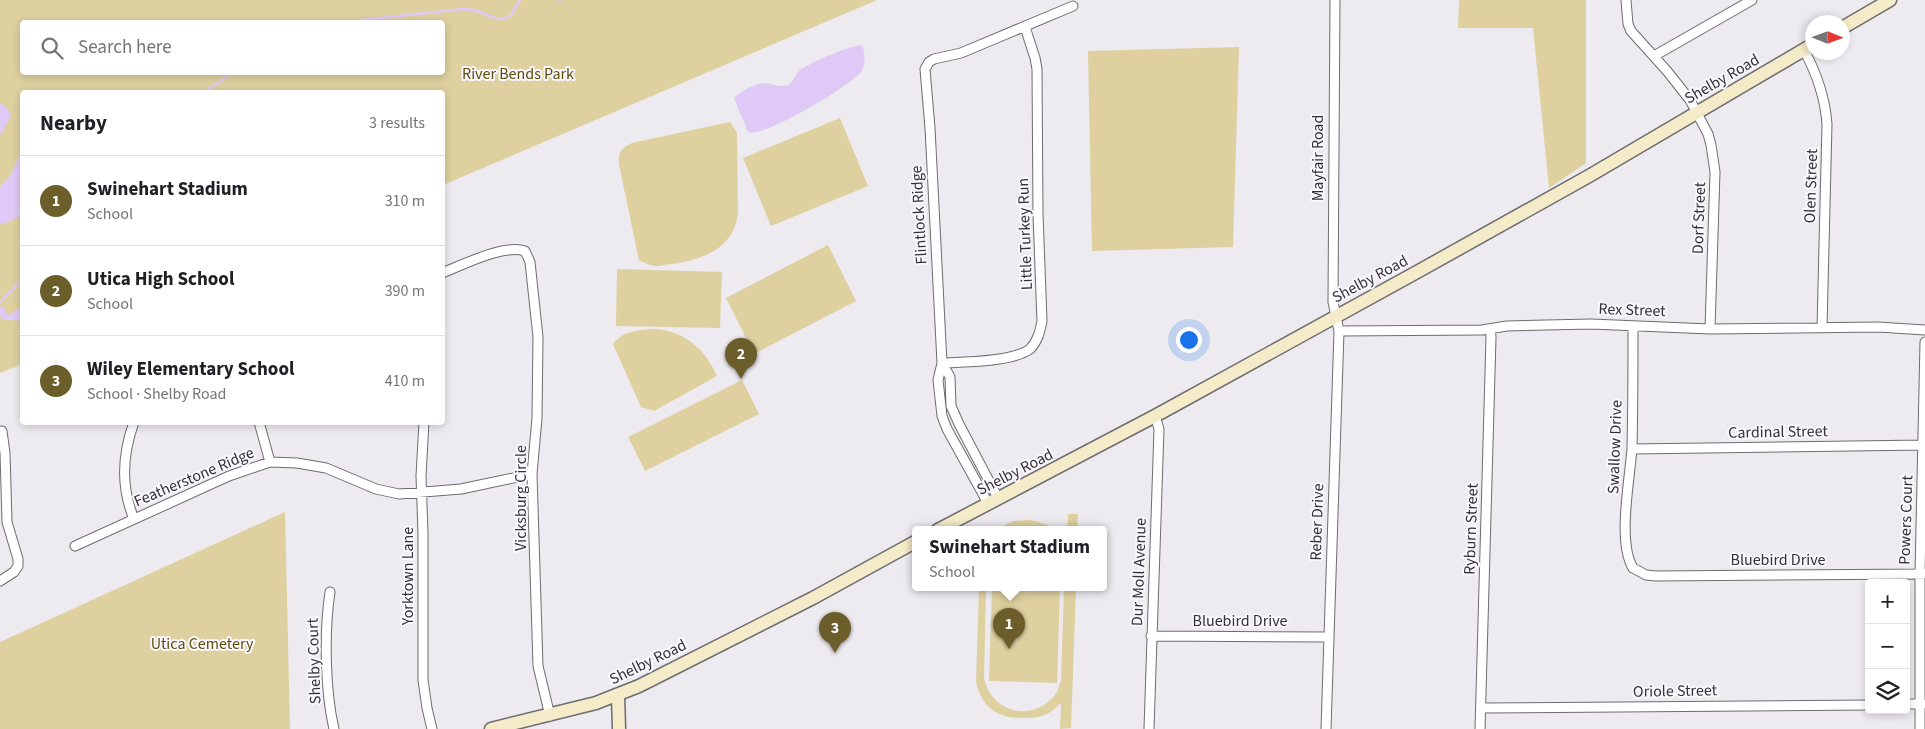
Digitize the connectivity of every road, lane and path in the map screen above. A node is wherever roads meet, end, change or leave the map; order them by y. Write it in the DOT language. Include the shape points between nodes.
graph roads {
  1 [pos="1335,0"];
  2 [pos="1626,0"];
  3 [pos="1752,0"];
  4 [pos="1890,0"];
  5 [pos="1073,6"];
  6 [pos="1850,23"];
  7 [pos="1025,27"];
  8 [pos="1805,50"];
  9 [pos="1654,56"];
  10 [pos="1812,60"];
  11 [pos="1697,113"];
  12 [pos="445,272"];
  13 [pos="1335,316"];
  14 [pos="1633,326"];
  15 [pos="1822,328"];
  16 [pos="1490,329"];
  17 [pos="1710,329"];
  18 [pos="1925,330"];
  19 [pos="1339,331"];
  20 [pos="1925,342"];
  21 [pos="942,363"];
  22 [pos="1155,416"];
  23 [pos="133,425"];
  24 [pos="260,425"];
  25 [pos="424,425"];
  26 [pos="961,429"];
  27 [pos="2,431"];
  28 [pos="950,434"];
  29 [pos="1924,445"];
  30 [pos="1632,449"];
  31 [pos="270,462"];
  32 [pos="532,474"];
  33 [pos="421,493"];
  34 [pos="993,501"];
  35 [pos="134,519"];
  36 [pos="946,526"];
  37 [pos="912,544"];
  38 [pos="75,546"];
  39 [pos="1633,568"];
  40 [pos="1922,574"];
  41 [pos="0,581"];
  42 [pos="330,592"];
  43 [pos="1151,636"];
  44 [pos="1328,637"];
  45 [pos="618,695"];
  46 [pos="1865,704"];
  47 [pos="1922,704"];
  48 [pos="1481,708"];
  49 [pos="550,716"];
  50 [pos="334,729"];
  51 [pos="432,729"];
  52 [pos="491,729"];
  53 [pos="619,729"];
  54 [pos="1149,729"];
  55 [pos="1326,729"];
  56 [pos="1480,729"];
  57 [pos="1920,729"];
  1 -- 13 [label="street, Mayfair Road"];
  2 -- 9 [label="street, Dorf Street" via="1631,31"];
  3 -- 9 [label="street"];
  4 -- 6 [label="street"];
  5 -- 7 [label="street"];
  7 -- 21 [label="street, Flintlock Ridge" via="955,56 934,59 926,65 924,77 930,128"];
  7 -- 21 [label="street, Little Turkey Run" via="1037,77 1040,333 1031,348 1018,355"];
  8 -- 11 [label="street, Shelby Road"];
  9 -- 11 [label="street, Dorf Street" via="1680,86"];
  10 -- 15 [label="street, Olen Street" via="1822,90 1828,124"];
  11 -- 13 [label="street, Shelby Road"];
  11 -- 17 [label="street, Dorf Street" via="1708,134 1715,163"];
  12 -- 32 [label="street, Vicksburg Circle" via="505,250 518,249 529,257 538,330 537,418"];
  13 -- 19 [label="street, Reber Drive"];
  13 -- 22 [label="street, Shelby Road"];
  14 -- 16 [label="street, Rex Street" via="1535,325"];
  14 -- 17 [label="street, Rex Street"];
  14 -- 30 [label="street, Swallow Drive"];
  15 -- 17 [label="street, Rex Street"];
  15 -- 18 [label="street, Rex Street"];
  16 -- 19 [label="street, Rex Street"];
  16 -- 48 [label="street, Ryburn Street"];
  19 -- 44 [label="street, Reber Drive"];
  20 -- 29 [label="street, Powers Court"];
  21 -- 26 [label="street, Flintlock Ridge" via="950,377 951,406"];
  21 -- 28 [label="street, Flintlock Ridge" via="938,380 940,408"];
  22 -- 34 [label="street, Shelby Road"];
  22 -- 43 [label="street, Dur Moll Avenue" via="1159,429"];
  23 -- 35 [label="street" via="126,444 124,468 127,498"];
  24 -- 31 [label="street"];
  25 -- 33 [label="street, Yorktown Lane"];
  26 -- 28 [label="street"];
  26 -- 34 [label="street, Flintlock Ridge"];
  27 -- 41 [label="street" via="7,522 18,566 10,577"];
  28 -- 34 [label="street, Flintlock Ridge"];
  29 -- 30 [label="street, Cardinal Street"];
  29 -- 40 [label="street, Powers Court"];
  30 -- 39 [label="street, Swallow Drive" via="1626,550"];
  31 -- 33 [label="street, Featherstone Ridge" via="310,464 334,470 384,491"];
  31 -- 35 [label="street, Featherstone Ridge" via="228,476"];
  32 -- 33 [label="street, Featherstone Ridge" via="461,489"];
  32 -- 49 [label="street, Vicksburg Circle" via="538,666"];
  33 -- 51 [label="street, Yorktown Lane" via="423,680"];
  34 -- 36 [label="street, Shelby Road"];
  35 -- 38 [label="street, Featherstone Ridge"];
  37 -- 45 [label="street, Shelby Road" via="805,602"];
  39 -- 40 [label="street, Bluebird Drive" via="1656,576"];
  40 -- 47 [label="street, Powers Court"];
  42 -- 50 [label="street, Shelby Court" via="327,613 329,696"];
  43 -- 44 [label="street, Bluebird Drive"];
  43 -- 54 [label="street, Dur Moll Avenue"];
  44 -- 55 [label="street, Reber Drive"];
  45 -- 49 [label="street, Shelby Road"];
  45 -- 53 [label="street"];
  46 -- 48 [label="street, Oriole Street"];
  47 -- 57 [label="street, Powers Court"];
  48 -- 56 [label="street, Ryburn Street"];
  49 -- 52 [label="street, Shelby Road"];
}
